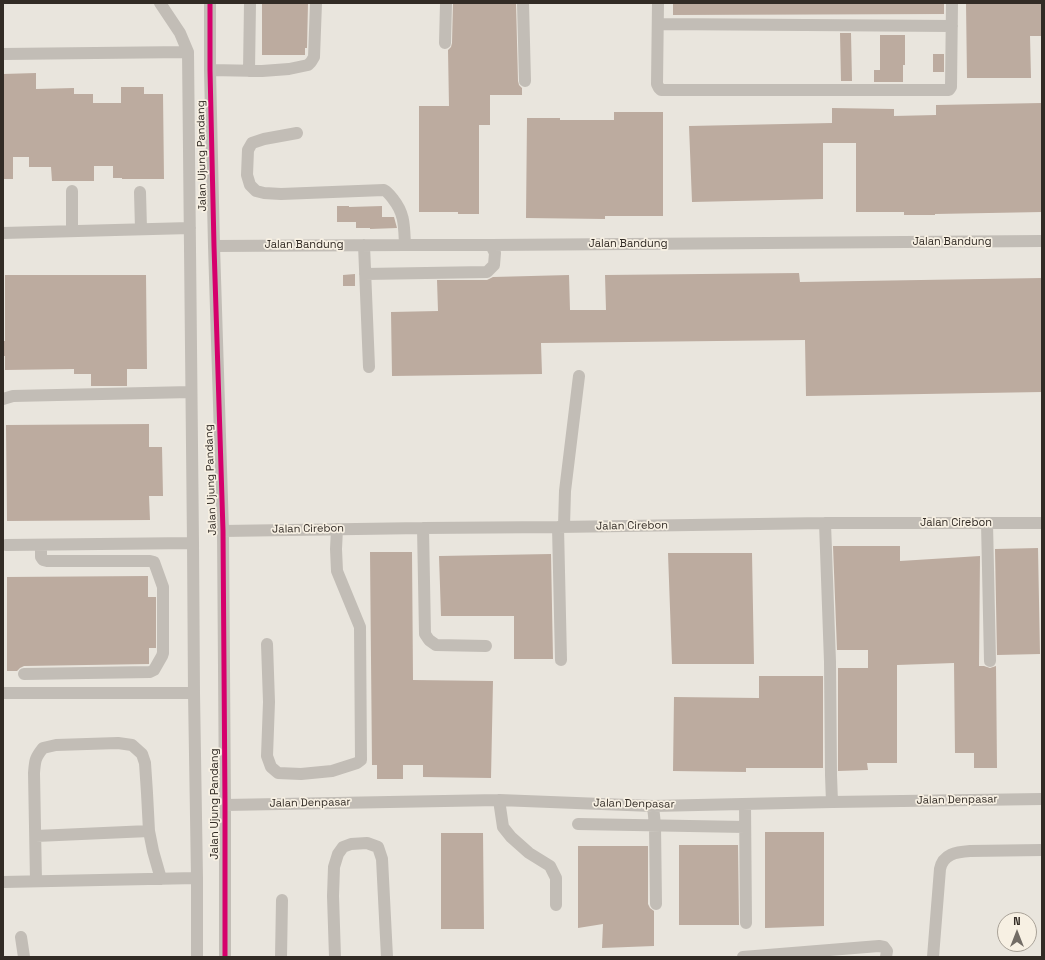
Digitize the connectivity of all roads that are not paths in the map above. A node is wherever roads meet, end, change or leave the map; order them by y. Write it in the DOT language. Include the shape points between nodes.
graph roads {
  1 [pos="160,3"];
  2 [pos="210,3"];
  3 [pos="250,3"];
  4 [pos="316,3"];
  5 [pos="446,3"];
  6 [pos="523,3"];
  7 [pos="658,3"];
  8 [pos="952,3"];
  9 [pos="658,24"];
  10 [pos="952,26"];
  11 [pos="445,43"];
  12 [pos="188,52"];
  13 [pos="3,54"];
  14 [pos="210,70"];
  15 [pos="249,71"];
  16 [pos="525,81"];
  17 [pos="297,133"];
  18 [pos="72,191"];
  19 [pos="140,192"];
  20 [pos="190,228"];
  21 [pos="141,229"];
  22 [pos="72,231"];
  23 [pos="3,233"];
  24 [pos="1042,241"];
  25 [pos="364,245"];
  26 [pos="405,245"];
  27 [pos="491,245"];
  28 [pos="214,246"];
  29 [pos="365,274"];
  30 [pos="368,367"];
  31 [pos="579,376"];
  32 [pos="191,392"];
  33 [pos="3,399"];
  34 [pos="825,523"];
  35 [pos="986,523"];
  36 [pos="1042,523"];
  37 [pos="561,527"];
  38 [pos="423,528"];
  39 [pos="337,529"];
  40 [pos="223,531"];
  41 [pos="193,543"];
  42 [pos="6,545"];
  43 [pos="41,545"];
  44 [pos="267,644"];
  45 [pos="486,646"];
  46 [pos="561,660"];
  47 [pos="990,661"];
  48 [pos="24,674"];
  49 [pos="3,693"];
  50 [pos="194,693"];
  51 [pos="1042,799"];
  52 [pos="499,800"];
  53 [pos="832,802"];
  54 [pos="745,804"];
  55 [pos="225,805"];
  56 [pos="653,806"];
  57 [pos="578,824"];
  58 [pos="655,825"];
  59 [pos="745,827"];
  60 [pos="149,830"];
  61 [pos="36,836"];
  62 [pos="1042,850"];
  63 [pos="197,878"];
  64 [pos="161,879"];
  65 [pos="36,881"];
  66 [pos="3,882"];
  67 [pos="282,900"];
  68 [pos="656,904"];
  69 [pos="556,905"];
  70 [pos="746,923"];
  71 [pos="21,937"];
  72 [pos="24,957"];
  73 [pos="197,957"];
  74 [pos="225,957"];
  75 [pos="281,957"];
  76 [pos="335,957"];
  77 [pos="387,957"];
  78 [pos="743,957"];
  79 [pos="886,957"];
  80 [pos="933,957"];
  1 -- 12 [label="street" via="180,33"];
  2 -- 14 [label="street, Jalan Ujung Pandang"];
  3 -- 15 [label="street"];
  4 -- 15 [label="street" via="312,62 290,69"];
  5 -- 11 [label="street"];
  6 -- 16 [label="street"];
  7 -- 9 [label="street"];
  8 -- 10 [label="street"];
  9 -- 10 [label="street"];
  9 -- 10 [label="street" via="657,84 665,90 948,90 951,87"];
  12 -- 13 [label="street"];
  12 -- 20 [label="street"];
  14 -- 15 [label="street"];
  14 -- 28 [label="street, Jalan Ujung Pandang"];
  17 -- 26 [label="street" via="252,143 248,150 247,175 250,185 256,191 275,194 384,190 399,206 403,217"];
  18 -- 22 [label="street"];
  19 -- 21 [label="street"];
  20 -- 21 [label="street"];
  20 -- 32 [label="street"];
  21 -- 22 [label="street"];
  22 -- 23 [label="street"];
  24 -- 27 [label="street, Jalan Bandung"];
  25 -- 26 [label="street, Jalan Bandung"];
  25 -- 28 [label="street, Jalan Bandung"];
  25 -- 29 [label="street"];
  26 -- 27 [label="street, Jalan Bandung"];
  27 -- 29 [label="street" via="495,253 494,265 487,272"];
  28 -- 40 [label="street, Jalan Ujung Pandang"];
  29 -- 30 [label="street"];
  31 -- 37 [label="street"];
  32 -- 33 [label="street" via="13,396"];
  32 -- 41 [label="street"];
  34 -- 35 [label="street, Jalan Cirebon"];
  34 -- 37 [label="street, Jalan Cirebon"];
  34 -- 53 [label="street"];
  35 -- 36 [label="street, Jalan Cirebon"];
  35 -- 47 [label="street"];
  37 -- 38 [label="street, Jalan Cirebon"];
  37 -- 46 [label="street"];
  38 -- 39 [label="street, Jalan Cirebon"];
  38 -- 45 [label="street" via="425,634 436,645"];
  39 -- 40 [label="street, Jalan Cirebon"];
  39 -- 44 [label="street" via="337,571 360,627 361,760 357,764 332,771 301,774 278,773 271,767 267,756"];
  40 -- 55 [label="street, Jalan Ujung Pandang"];
  41 -- 43 [label="street"];
  41 -- 50 [label="street"];
  42 -- 43 [label="street"];
  43 -- 48 [label="street" via="41,557 47,561 154,562 163,585 163,653 154,670 150,672"];
  49 -- 50 [label="street"];
  50 -- 63 [label="street"];
  51 -- 53 [label="street, Jalan Denpasar"];
  52 -- 55 [label="street, Jalan Denpasar"];
  52 -- 56 [label="street, Jalan Denpasar"];
  52 -- 69 [label="street" via="503,827 529,854 550,866 556,878"];
  53 -- 54 [label="street, Jalan Denpasar"];
  54 -- 56 [label="street, Jalan Denpasar"];
  54 -- 59 [label="street"];
  55 -- 74 [label="street, Jalan Ujung Pandang"];
  56 -- 58 [label="street"];
  57 -- 58 [label="street"];
  58 -- 59 [label="street"];
  58 -- 68 [label="street"];
  59 -- 70 [label="street"];
  60 -- 61 [label="street"];
  60 -- 61 [label="street" via="145,763 142,754 132,745 118,743 56,745 43,748 35,760"];
  60 -- 64 [label="street"];
  61 -- 65 [label="street"];
  62 -- 80 [label="street" via="959,852 941,863"];
  63 -- 64 [label="street"];
  63 -- 73 [label="street"];
  64 -- 65 [label="street"];
  65 -- 66 [label="street"];
  67 -- 75 [label="street"];
  71 -- 72 [label="street"];
  76 -- 77 [label="street" via="334,867 343,847 367,843 378,847 382,859"];
  78 -- 79 [label="street" via="880,946 884,947"];
}
